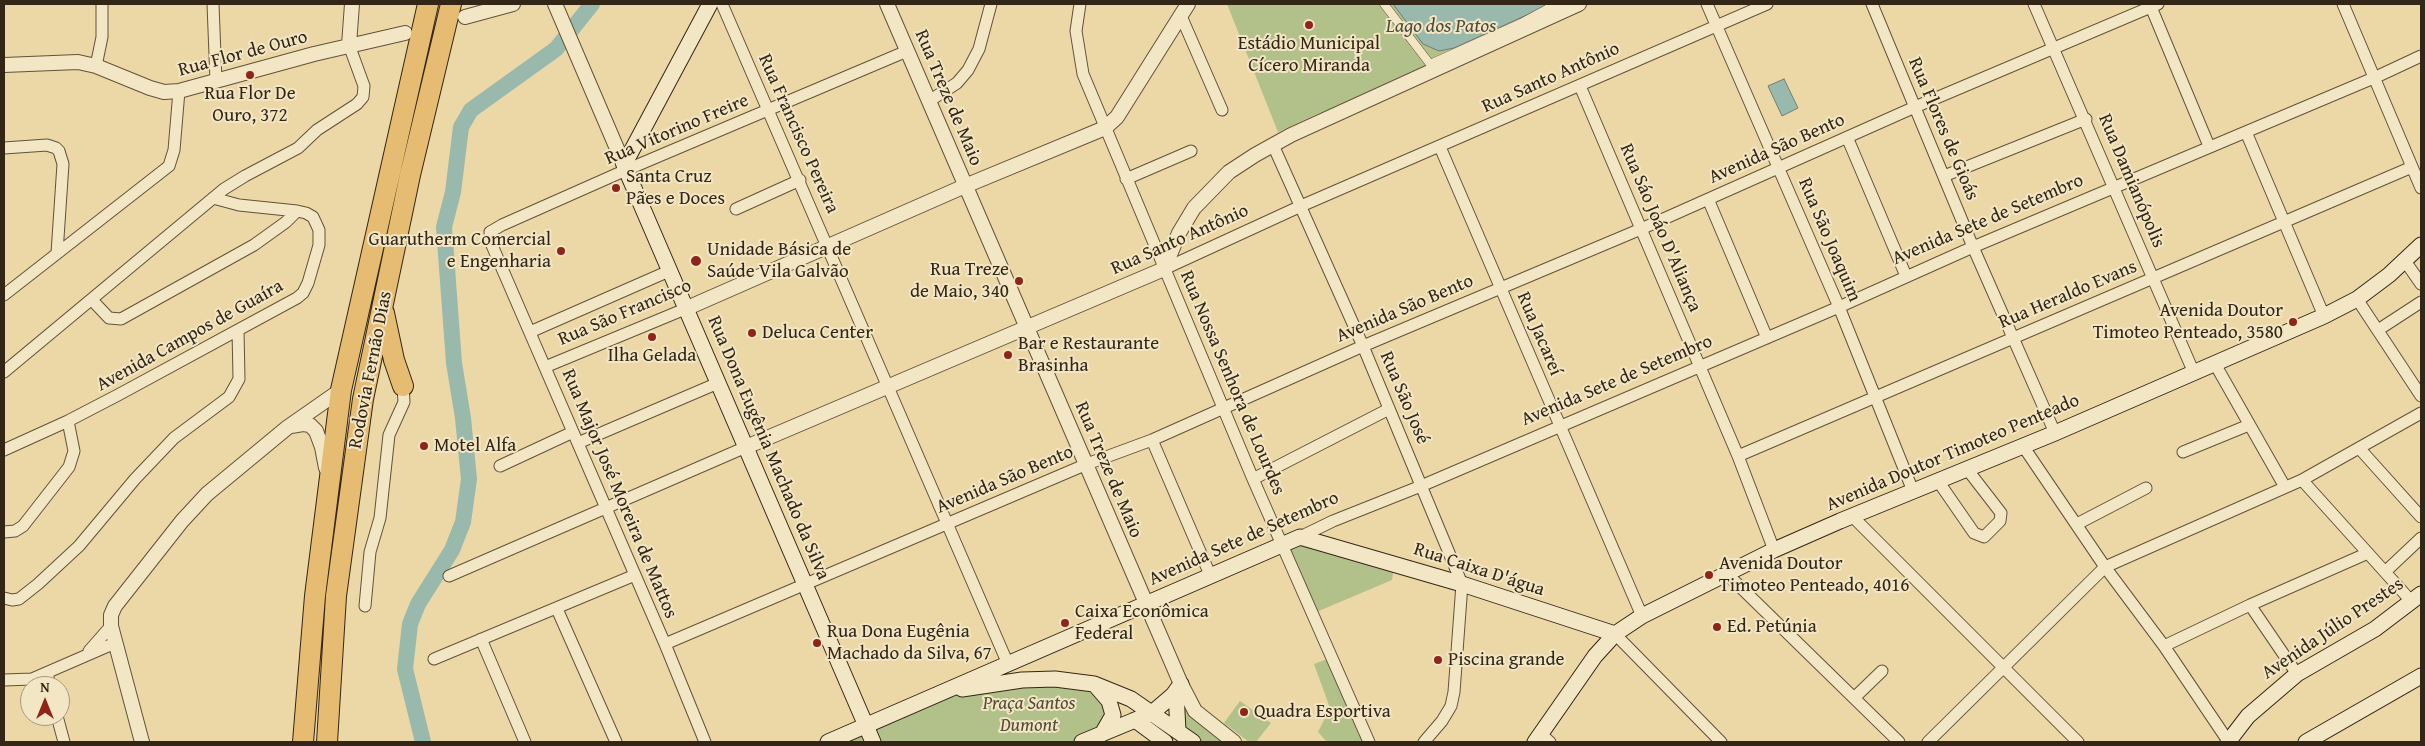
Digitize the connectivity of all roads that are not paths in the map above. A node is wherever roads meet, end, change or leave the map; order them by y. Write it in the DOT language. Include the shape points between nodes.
graph roads {
  1 [pos="102,4"];
  2 [pos="213,4"];
  3 [pos="352,4"];
  4 [pos="428,4"];
  5 [pos="514,4"];
  6 [pos="555,4"];
  7 [pos="710,4"];
  8 [pos="722,4"];
  9 [pos="991,4"];
  10 [pos="1080,4"];
  11 [pos="1384,4"];
  12 [pos="1556,4"];
  13 [pos="1579,4"];
  14 [pos="1707,4"];
  15 [pos="1767,4"];
  16 [pos="1872,4"];
  17 [pos="2034,4"];
  18 [pos="2343,4"];
  19 [pos="890,5"];
  20 [pos="2155,5"];
  21 [pos="458,10"];
  22 [pos="1185,10"];
  23 [pos="1717,25"];
  24 [pos="405,32"];
  25 [pos="349,45"];
  26 [pos="2053,48"];
  27 [pos="907,51"];
  28 [pos="2421,56"];
  29 [pos="4,65"];
  30 [pos="96,66"];
  31 [pos="2376,77"];
  32 [pos="216,81"];
  33 [pos="1580,86"];
  34 [pos="179,91"];
  35 [pos="929,101"];
  36 [pos="1915,107"];
  37 [pos="769,110"];
  38 [pos="1222,110"];
  39 [pos="2086,119"];
  40 [pos="1106,128"];
  41 [pos="2246,132"];
  42 [pos="1847,137"];
  43 [pos="1274,145"];
  44 [pos="2209,146"];
  45 [pos="1440,147"];
  46 [pos="4,148"];
  47 [pos="1191,151"];
  48 [pos="625,167"];
  49 [pos="2412,167"];
  50 [pos="1779,168"];
  51 [pos="1944,176"];
  52 [pos="1126,179"];
  53 [pos="800,180"];
  54 [pos="965,186"];
  55 [pos="2115,187"];
  56 [pos="2421,188"];
  57 [pos="213,198"];
  58 [pos="1708,199"];
  59 [pos="1301,206"];
  60 [pos="736,209"];
  61 [pos="296,211"];
  62 [pos="2285,222"];
  63 [pos="1641,230"];
  64 [pos="490,232"];
  65 [pos="2421,245"];
  66 [pos="829,246"];
  67 [pos="1974,247"];
  68 [pos="57,252"];
  69 [pos="2405,261"];
  70 [pos="1164,269"];
  71 [pos="669,271"];
  72 [pos="1906,276"];
  73 [pos="2154,278"];
  74 [pos="2421,284"];
  75 [pos="1500,288"];
  76 [pos="4,295"];
  77 [pos="2357,299"];
  78 [pos="92,300"];
  79 [pos="2420,303"];
  80 [pos="382,305"];
  81 [pos="1839,307"];
  82 [pos="685,309"];
  83 [pos="2324,316"];
  84 [pos="1027,328"];
  85 [pos="238,330"];
  86 [pos="2378,330"];
  87 [pos="530,332"];
  88 [pos="1768,338"];
  89 [pos="2014,338"];
  90 [pos="1363,346"];
  91 [pos="2215,364"];
  92 [pos="545,367"];
  93 [pos="1700,367"];
  94 [pos="4,372"];
  95 [pos="2194,373"];
  96 [pos="718,383"];
  97 [pos="403,386"];
  98 [pos="889,387"];
  99 [pos="341,390"];
  100 [pos="2421,396"];
  101 [pos="1876,397"];
  102 [pos="363,400"];
  103 [pos="1223,406"];
  104 [pos="1389,409"];
  105 [pos="2421,414"];
  106 [pos="68,421"];
  107 [pos="2249,424"];
  108 [pos="288,427"];
  109 [pos="1560,427"];
  110 [pos="2055,433"];
  111 [pos="575,437"];
  112 [pos="1152,440"];
  113 [pos="2023,446"];
  114 [pos="746,447"];
  115 [pos="2359,448"];
  116 [pos="4,450"];
  117 [pos="2183,452"];
  118 [pos="1738,456"];
  119 [pos="1085,465"];
  120 [pos="500,466"];
  121 [pos="1967,469"];
  122 [pos="1253,479"];
  123 [pos="2302,480"];
  124 [pos="1938,481"];
  125 [pos="1421,486"];
  126 [pos="329,487"];
  127 [pos="2285,487"];
  128 [pos="2146,488"];
  129 [pos="1914,491"];
  130 [pos="605,507"];
  131 [pos="1852,516"];
  132 [pos="2421,517"];
  133 [pos="1333,521"];
  134 [pos="946,524"];
  135 [pos="2077,524"];
  136 [pos="4,532"];
  137 [pos="1300,537"];
  138 [pos="2421,538"];
  139 [pos="1283,545"];
  140 [pos="1331,545"];
  141 [pos="1774,550"];
  142 [pos="2368,553"];
  143 [pos="2105,567"];
  144 [pos="2385,572"];
  145 [pos="1727,574"];
  146 [pos="635,575"];
  147 [pos="449,576"];
  148 [pos="1211,577"];
  149 [pos="1462,584"];
  150 [pos="806,586"];
  151 [pos="4,598"];
  152 [pos="2417,598"];
  153 [pos="1146,604"];
  154 [pos="2250,605"];
  155 [pos="365,606"];
  156 [pos="557,609"];
  157 [pos="1642,616"];
  158 [pos="111,626"];
  159 [pos="1615,634"];
  160 [pos="481,639"];
  161 [pos="116,643"];
  162 [pos="665,644"];
  163 [pos="2164,646"];
  164 [pos="86,654"];
  165 [pos="434,659"];
  166 [pos="1008,664"];
  167 [pos="2002,668"];
  168 [pos="1882,671"];
  169 [pos="47,673"];
  170 [pos="2297,674"];
  171 [pos="48,676"];
  172 [pos="2421,676"];
  173 [pos="4,680"];
  174 [pos="1094,684"];
  175 [pos="1178,688"];
  176 [pos="941,692"];
  177 [pos="1854,698"];
  178 [pos="1152,713"];
  179 [pos="1135,720"];
  180 [pos="866,725"];
  181 [pos="60,726"];
  182 [pos="1178,731"];
  183 [pos="1102,734"];
  184 [pos="1542,739"];
  185 [pos="64,742"];
  186 [pos="142,742"];
  187 [pos="303,742"];
  188 [pos="327,742"];
  189 [pos="525,742"];
  190 [pos="616,742"];
  191 [pos="705,742"];
  192 [pos="828,742"];
  193 [pos="873,742"];
  194 [pos="1082,742"];
  195 [pos="1165,742"];
  196 [pos="1193,742"];
  197 [pos="1234,742"];
  198 [pos="1369,742"];
  199 [pos="1424,742"];
  200 [pos="1721,742"];
  201 [pos="1899,742"];
  202 [pos="1928,742"];
  203 [pos="2078,742"];
  204 [pos="2228,742"];
  205 [pos="2306,742"];
  1 -- 30 [label="street" via="102,37"];
  2 -- 32 [label="street"];
  3 -- 25 [label="street"];
  4 -- 99 [label="highway, Rodovia Fernão Dias"];
  5 -- 21 [label="street"];
  6 -- 48 [label="street, Rua Dona Eugênia Machado da Silva"];
  7 -- 48 [label="main road"];
  8 -- 37 [label="street, Rua Francisco Pereira"];
  9 -- 35 [label="street" via="979,49 968,70 957,83"];
  10 -- 40 [label="street, Rua Nossa Senhora de Lourdes" via="1076,31 1078,54"];
  11 -- 12 [label="street" via="1430,64"];
  13 -- 43 [label="street"];
  14 -- 23 [label="street, Rua São Joaquim"];
  15 -- 23 [label="street, Rua Santo Antônio"];
  16 -- 36 [label="street, Rua Flores de Gioás"];
  17 -- 26 [label="street, Rua Damianópolis"];
  18 -- 31 [label="street"];
  19 -- 27 [label="street, Rua Treze de Maio"];
  20 -- 26 [label="street, Avenida São Bento"];
  20 -- 44 [label="street"];
  21 -- 80 [label="highway, Rodovia Fernão Dias"];
  22 -- 38 [label="street"];
  22 -- 40 [label="street" via="1117,117"];
  23 -- 33 [label="street, Rua Santo Antônio"];
  23 -- 50 [label="street, Rua São Joaquim"];
  24 -- 25 [label="street, Rua Flor de Ouro"];
  25 -- 32 [label="street, Rua Flor de Ouro"];
  25 -- 57 [label="street" via="364,86 361,100 317,130 298,148 244,176"];
  26 -- 36 [label="street, Avenida São Bento"];
  26 -- 39 [label="street, Rua Damianópolis"];
  27 -- 35 [label="street, Rua Treze de Maio"];
  27 -- 37 [label="street, Rua Vitorino Freire"];
  28 -- 31 [label="street, Avenida Sete de Setembro"];
  29 -- 30 [label="street, Rua Flor de Ouro" via="78,62"];
  30 -- 34 [label="street, Rua Flor de Ouro" via="150,88 164,92"];
  31 -- 41 [label="street, Avenida Sete de Setembro"];
  31 -- 49 [label="street"];
  32 -- 34 [label="street, Rua Flor de Ouro"];
  33 -- 45 [label="street, Rua Santo Antônio"];
  33 -- 63 [label="street, Rua Sáo Joáo D'Aliança"];
  34 -- 68 [label="street" via="174,150 169,166"];
  35 -- 54 [label="street, Rua Treze de Maio"];
  36 -- 42 [label="street, Avenida São Bento"];
  36 -- 51 [label="street, Rua Flores de Gioás"];
  37 -- 48 [label="street, Rua Vitorino Freire"];
  37 -- 53 [label="street, Rua Francisco Pereira"];
  39 -- 51 [label="street"];
  39 -- 55 [label="street, Rua Damianópolis"];
  40 -- 52 [label="street, Rua Nossa Senhora de Lourdes"];
  40 -- 54 [label="street, Rua São Francisco"];
  41 -- 44 [label="street, Avenida Sete de Setembro"];
  41 -- 62 [label="street"];
  42 -- 50 [label="street, Avenida São Bento"];
  42 -- 72 [label="street"];
  43 -- 59 [label="street, Rua São José"];
  43 -- 70 [label="street" via="1229,172 1194,208"];
  44 -- 55 [label="street, Avenida Sete de Setembro"];
  45 -- 59 [label="street, Rua Santo Antônio"];
  45 -- 75 [label="street, Rua Jacareí"];
  46 -- 68 [label="street" via="47,145 59,151 63,164"];
  47 -- 52 [label="street"];
  48 -- 64 [label="street, Rua Vitorino Freire"];
  48 -- 71 [label="main road, Rua Dona Eugênia Machado da Silva"];
  49 -- 56 [label="street"];
  49 -- 62 [label="street, Rua Heraldo Evans"];
  50 -- 58 [label="street, Avenida São Bento"];
  50 -- 81 [label="street, Rua São Joaquim"];
  51 -- 67 [label="street, Rua Flores de Gioás"];
  52 -- 70 [label="street, Rua Nossa Senhora de Lourdes"];
  53 -- 60 [label="street"];
  53 -- 66 [label="street, Rua Francisco Pereira"];
  54 -- 66 [label="street, Rua São Francisco"];
  54 -- 84 [label="street, Rua Treze de Maio"];
  55 -- 67 [label="street, Avenida Sete de Setembro"];
  55 -- 73 [label="street, Rua Damianópolis"];
  57 -- 61 [label="street" via="240,205"];
  57 -- 78 [label="street"];
  58 -- 63 [label="street, Avenida São Bento"];
  58 -- 88 [label="street"];
  59 -- 70 [label="street, Rua Santo Antônio"];
  59 -- 90 [label="street, Rua São José"];
  61 -- 78 [label="street" via="254,245 122,319 109,318"];
  61 -- 85 [label="street, Avenida Campos de Guaíra" via="313,217 320,237 306,289 297,298"];
  62 -- 73 [label="street, Rua Heraldo Evans"];
  62 -- 83 [label="street"];
  63 -- 75 [label="street, Avenida São Bento"];
  63 -- 93 [label="street, Rua Sáo Joáo D'Aliança"];
  64 -- 87 [label="street, Rua Major José Moreira de Mattos" via="490,243"];
  65 -- 69 [label="main road, Avenida Doutor Timoteo Penteado"];
  66 -- 82 [label="street, Rua São Francisco"];
  66 -- 98 [label="street, Rua Francisco Pereira"];
  67 -- 72 [label="street, Avenida Sete de Setembro"];
  67 -- 89 [label="street, Rua Flores de Gioás"];
  68 -- 76 [label="street"];
  69 -- 74 [label="street"];
  69 -- 77 [label="main road, Avenida Doutor Timoteo Penteado"];
  70 -- 84 [label="street, Rua Santo Antônio"];
  70 -- 103 [label="street, Rua Nossa Senhora de Lourdes"];
  71 -- 82 [label="main road, Rua Dona Eugênia Machado da Silva"];
  71 -- 87 [label="street"];
  72 -- 81 [label="street, Avenida Sete de Setembro"];
  73 -- 89 [label="street, Rua Heraldo Evans"];
  73 -- 95 [label="street, Rua Damianópolis"];
  75 -- 90 [label="street, Avenida São Bento"];
  75 -- 109 [label="street, Rua Jacareí"];
  77 -- 83 [label="main road, Avenida Doutor Timoteo Penteado"];
  77 -- 86 [label="street"];
  78 -- 94 [label="street"];
  79 -- 86 [label="street"];
  80 -- 97 [label="highway"];
  80 -- 102 [label="highway, Rodovia Fernão Dias"];
  81 -- 88 [label="street, Avenida Sete de Setembro"];
  81 -- 101 [label="street, Rua São Joaquim"];
  82 -- 92 [label="street, Rua São Francisco"];
  82 -- 96 [label="main road, Rua Dona Eugênia Machado da Silva"];
  83 -- 91 [label="main road, Avenida Doutor Timoteo Penteado"];
  84 -- 98 [label="street, Rua Santo Antônio"];
  84 -- 119 [label="street, Rua Treze de Maio"];
  85 -- 106 [label="street, Avenida Campos de Guaíra"];
  85 -- 151 [label="street" via="239,379 229,397 174,438 79,546 38,584 19,599"];
  86 -- 100 [label="street"];
  87 -- 92 [label="street, Rua Major José Moreira de Mattos"];
  88 -- 93 [label="street, Avenida Sete de Setembro"];
  89 -- 101 [label="street, Rua Heraldo Evans"];
  89 -- 110 [label="street, Rua Flores de Gioás"];
  90 -- 103 [label="street, Avenida São Bento"];
  90 -- 104 [label="street, Rua São José"];
  91 -- 95 [label="main road, Avenida Doutor Timoteo Penteado"];
  91 -- 107 [label="street"];
  92 -- 111 [label="street, Rua Major José Moreira de Mattos"];
  93 -- 109 [label="street, Avenida Sete de Setembro"];
  93 -- 118 [label="street, Rua Sáo Joáo D'Aliança"];
  95 -- 110 [label="main road, Avenida Doutor Timoteo Penteado"];
  96 -- 111 [label="street"];
  96 -- 114 [label="main road, Rua Dona Eugênia Machado da Silva"];
  97 -- 102 [label="highway" via="380,382"];
  97 -- 155 [label="street" via="404,402 389,434 380,518 370,552"];
  98 -- 114 [label="street, Rua Santo Antônio"];
  98 -- 134 [label="street, Rua Francisco Pereira"];
  99 -- 108 [label="street"];
  99 -- 126 [label="highway, Rodovia Fernão Dias"];
  101 -- 118 [label="street, Rua Heraldo Evans"];
  101 -- 129 [label="street, Rua São Joaquim"];
  102 -- 188 [label="highway, Rodovia Fernão Dias" via="336,596"];
  103 -- 112 [label="street, Avenida São Bento"];
  103 -- 122 [label="street, Rua Nossa Senhora de Lourdes"];
  104 -- 122 [label="street"];
  104 -- 125 [label="street, Rua São José"];
  105 -- 115 [label="street"];
  106 -- 116 [label="street, Avenida Campos de Guaíra"];
  106 -- 136 [label="street" via="74,451 69,467 23,526"];
  107 -- 117 [label="street"];
  107 -- 127 [label="street"];
  108 -- 126 [label="street" via="303,424 316,431"];
  108 -- 158 [label="street" via="228,476 182,521 123,593 111,615"];
  109 -- 125 [label="street, Avenida Sete de Setembro"];
  109 -- 157 [label="street, Rua Jacareí"];
  110 -- 113 [label="main road, Avenida Doutor Timoteo Penteado"];
  111 -- 120 [label="street"];
  111 -- 130 [label="street, Rua Major José Moreira de Mattos"];
  112 -- 119 [label="street, Avenida São Bento"];
  112 -- 148 [label="street"];
  113 -- 121 [label="main road, Avenida Doutor Timoteo Penteado"];
  113 -- 135 [label="street"];
  114 -- 130 [label="street, Rua Santo Antônio"];
  114 -- 150 [label="main road, Rua Dona Eugênia Machado da Silva"];
  115 -- 123 [label="street"];
  115 -- 132 [label="street"];
  118 -- 141 [label="street, Rua Sáo Joáo D'Aliança"];
  119 -- 134 [label="street, Avenida São Bento"];
  119 -- 153 [label="street, Rua Treze de Maio"];
  121 -- 124 [label="main road, Avenida Doutor Timoteo Penteado"];
  121 -- 124 [label="street" via="2001,513 2000,521 1984,537 1974,533"];
  122 -- 139 [label="street, Rua Nossa Senhora de Lourdes"];
  123 -- 127 [label="street"];
  123 -- 142 [label="street"];
  124 -- 129 [label="main road, Avenida Doutor Timoteo Penteado"];
  125 -- 133 [label="street, Avenida Sete de Setembro"];
  125 -- 149 [label="street, Rua São José"];
  126 -- 187 [label="highway, Rodovia Fernão Dias" via="315,596"];
  127 -- 143 [label="street"];
  128 -- 135 [label="street"];
  129 -- 131 [label="main road, Avenida Doutor Timoteo Penteado"];
  130 -- 146 [label="street, Rua Major José Moreira de Mattos"];
  130 -- 147 [label="street, Rua Santo Antônio"];
  131 -- 141 [label="main road, Avenida Doutor Timoteo Penteado"];
  131 -- 167 [label="street"];
  133 -- 137 [label="street, Avenida Sete de Setembro"];
  133 -- 140 [label="street"];
  134 -- 150 [label="street, Avenida São Bento"];
  134 -- 166 [label="street, Rua Francisco Pereira"];
  135 -- 143 [label="street"];
  137 -- 139 [label="main road, Avenida Sete de Setembro"];
  137 -- 140 [label="main road, Rua Caixa D'água"];
  138 -- 144 [label="street"];
  139 -- 148 [label="main road, Avenida Sete de Setembro"];
  139 -- 198 [label="street, Rua Nossa Senhora de Lourdes"];
  140 -- 149 [label="main road, Rua Caixa D'água"];
  141 -- 145 [label="main road, Avenida Doutor Timoteo Penteado"];
  142 -- 144 [label="street"];
  142 -- 154 [label="street"];
  143 -- 163 [label="street"];
  143 -- 167 [label="street"];
  144 -- 152 [label="street"];
  145 -- 157 [label="main road, Avenida Doutor Timoteo Penteado"];
  145 -- 177 [label="street"];
  146 -- 156 [label="street"];
  146 -- 162 [label="street, Rua Major José Moreira de Mattos"];
  148 -- 153 [label="main road, Avenida Sete de Setembro"];
  149 -- 159 [label="main road, Rua Caixa D'água"];
  149 -- 199 [label="street" via="1454,692 1442,721"];
  150 -- 162 [label="street, Avenida São Bento"];
  150 -- 180 [label="main road, Rua Dona Eugênia Machado da Silva"];
  152 -- 170 [label="main road, Avenida Júlio Prestes" via="2375,629"];
  153 -- 166 [label="main road, Avenida Sete de Setembro"];
  153 -- 175 [label="street, Rua Treze de Maio"];
  154 -- 163 [label="street"];
  154 -- 170 [label="street"];
  156 -- 160 [label="street"];
  156 -- 190 [label="street"];
  157 -- 159 [label="main road, Avenida Doutor Timoteo Penteado"];
  158 -- 161 [label="street"];
  158 -- 164 [label="street"];
  159 -- 184 [label="main road, Avenida Doutor Timoteo Penteado" via="1595,656"];
  159 -- 200 [label="street"];
  160 -- 165 [label="street"];
  160 -- 189 [label="street"];
  161 -- 164 [label="street"];
  161 -- 186 [label="street"];
  162 -- 191 [label="street, Rua Major José Moreira de Mattos"];
  163 -- 204 [label="street"];
  164 -- 169 [label="street"];
  166 -- 176 [label="main road, Avenida Sete de Setembro"];
  167 -- 202 [label="street"];
  167 -- 203 [label="street"];
  168 -- 177 [label="street"];
  169 -- 171 [label="street"];
  169 -- 173 [label="street" via="32,679"];
  170 -- 204 [label="main road, Avenida Júlio Prestes" via="2248,716"];
  172 -- 205 [label="main road"];
  174 -- 176 [label="main road" via="1055,679 1022,680"];
  174 -- 178 [label="main road" via="1131,699"];
  174 -- 183 [label="main road" via="1112,708 1111,721"];
  175 -- 178 [label="main road"];
  175 -- 182 [label="main road"];
  175 -- 197 [label="street, Rua Treze de Maio" via="1195,711"];
  176 -- 180 [label="main road, Avenida Sete de Setembro"];
  177 -- 201 [label="street"];
  178 -- 179 [label="main road"];
  178 -- 182 [label="main road"];
  179 -- 183 [label="main road"];
  179 -- 195 [label="main road"];
  180 -- 192 [label="main road, Avenida Sete de Setembro"];
  180 -- 193 [label="main road, Rua Dona Eugênia Machado da Silva"];
  181 -- 185 [label="street"];
  182 -- 196 [label="main road"];
  183 -- 194 [label="main road"];
}
